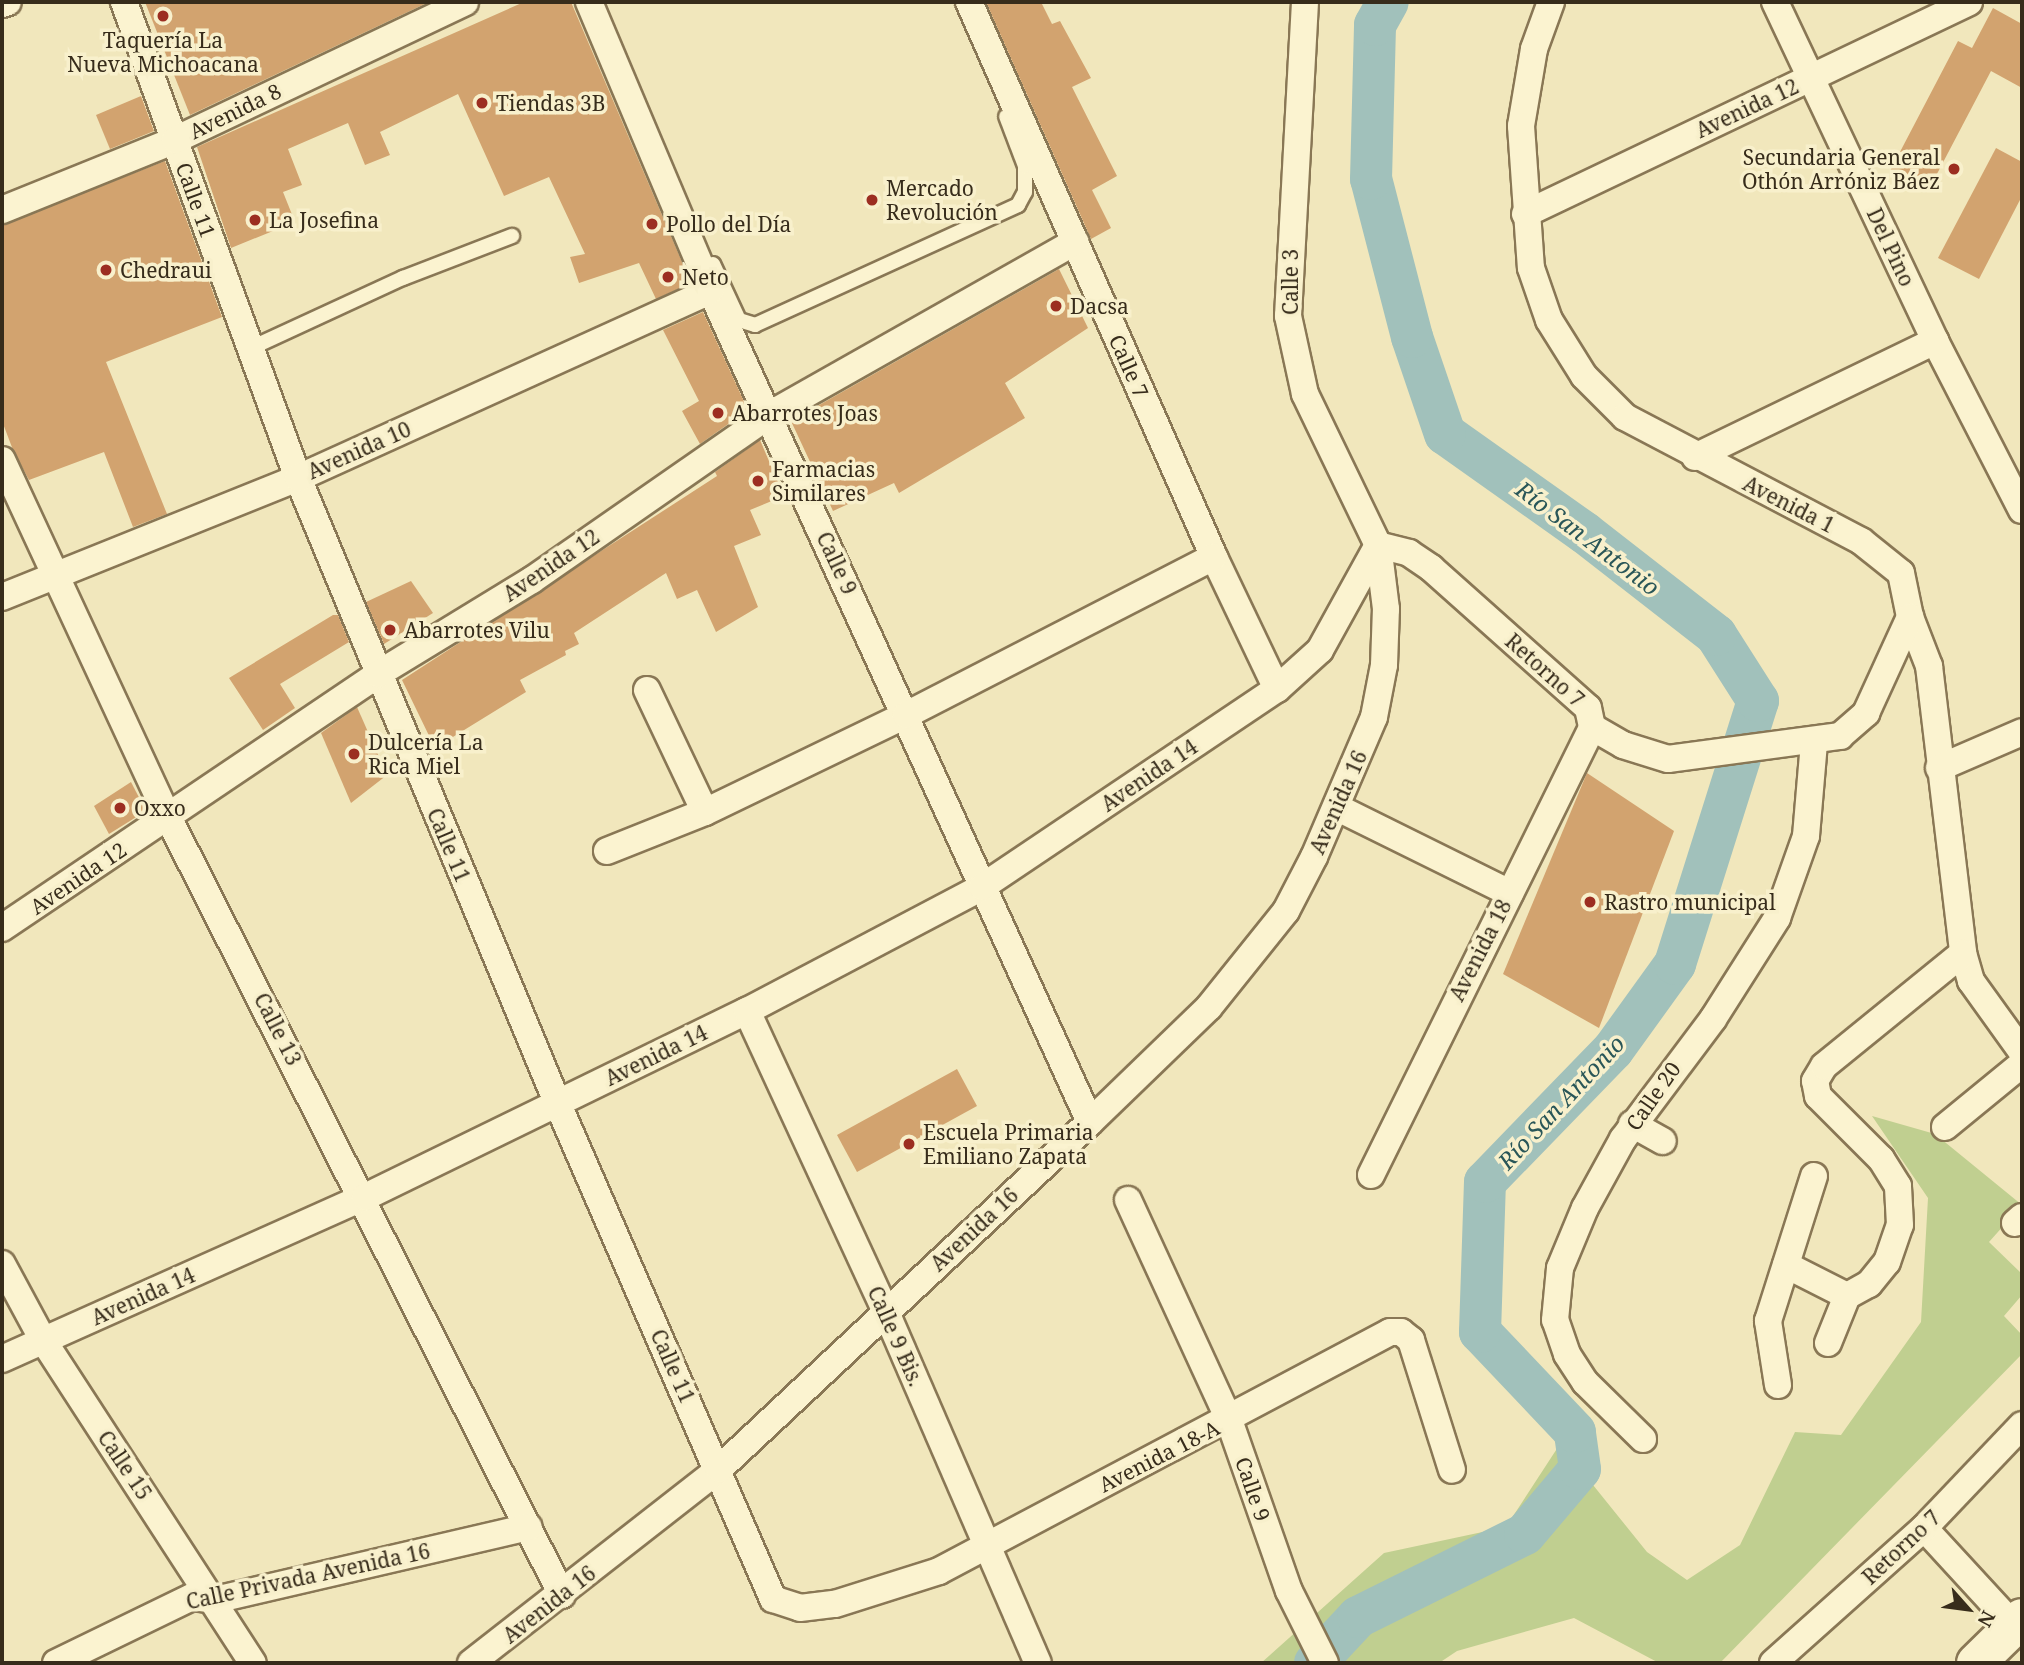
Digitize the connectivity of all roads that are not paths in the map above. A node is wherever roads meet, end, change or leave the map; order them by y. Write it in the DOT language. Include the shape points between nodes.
graph roads {
  1 [pos="8,2"];
  2 [pos="124,2"];
  3 [pos="465,2"];
  4 [pos="589,2"];
  5 [pos="970,2"];
  6 [pos="1305,2"];
  7 [pos="1551,2"];
  8 [pos="1775,2"];
  9 [pos="1969,2"];
  10 [pos="2,4"];
  11 [pos="991,55"];
  12 [pos="1813,77"];
  13 [pos="175,140"];
  14 [pos="2,211"];
  15 [pos="1525,214"];
  16 [pos="512,236"];
  17 [pos="690,242"];
  18 [pos="1075,242"];
  19 [pos="711,291"];
  20 [pos="1935,341"];
  21 [pos="249,349"];
  22 [pos="769,415"];
  23 [pos="1695,457"];
  24 [pos="2,460"];
  25 [pos="298,478"];
  26 [pos="2022,510"];
  27 [pos="1378,545"];
  28 [pos="1214,557"];
  29 [pos="54,576"];
  30 [pos="2,597"];
  31 [pos="1910,617"];
  32 [pos="378,674"];
  33 [pos="1277,689"];
  34 [pos="647,690"];
  35 [pos="906,715"];
  36 [pos="1592,727"];
  37 [pos="2022,732"];
  38 [pos="1809,744"];
  39 [pos="1938,768"];
  40 [pos="1338,808"];
  41 [pos="705,812"];
  42 [pos="168,817"];
  43 [pos="607,851"];
  44 [pos="982,887"];
  45 [pos="1510,893"];
  46 [pos="2,928"];
  47 [pos="1962,953"];
  48 [pos="747,1011"];
  49 [pos="2022,1052"];
  50 [pos="2022,1064"];
  51 [pos="557,1102"];
  52 [pos="1090,1122"];
  53 [pos="1632,1124"];
  54 [pos="1945,1127"];
  55 [pos="1663,1141"];
  56 [pos="1371,1175"];
  57 [pos="1814,1176"];
  58 [pos="365,1197"];
  59 [pos="1128,1199"];
  60 [pos="2,1264"];
  61 [pos="1786,1265"];
  62 [pos="1847,1296"];
  63 [pos="886,1311"];
  64 [pos="43,1340"];
  65 [pos="1828,1343"];
  66 [pos="2,1359"];
  67 [pos="1778,1385"];
  68 [pos="1228,1420"];
  69 [pos="2022,1424"];
  70 [pos="1643,1438"];
  71 [pos="719,1469"];
  72 [pos="1452,1470"];
  73 [pos="529,1527"];
  74 [pos="1924,1528"];
  75 [pos="988,1547"];
  76 [pos="562,1595"];
  77 [pos="215,1600"];
  78 [pos="773,1600"];
  79 [pos="2018,1622"];
  80 [pos="56,1663"];
  81 [pos="253,1663"];
  82 [pos="471,1663"];
  83 [pos="1038,1663"];
  84 [pos="1325,1663"];
  85 [pos="1773,1663"];
  86 [pos="1976,1663"];
  1 -- 10 [label="street"];
  2 -- 13 [label="street, Calle 11"];
  3 -- 13 [label="street, Avenida 8"];
  4 -- 17 [label="street, Calle 9"];
  5 -- 11 [label="street, Calle 7"];
  6 -- 27 [label="street, Calle 3" via="1288,316 1305,394"];
  7 -- 15 [label="street, Avenida 1" via="1534,49 1521,126"];
  8 -- 12 [label="street, Del Pino"];
  9 -- 12 [label="street, Avenida 12"];
  11 -- 17 [label="lane" via="989,68 1025,166 1025,192 1018,205 755,325 739,320 705,245"];
  11 -- 18 [label="street, Calle 7"];
  12 -- 15 [label="street, Avenida 12"];
  12 -- 20 [label="street, Del Pino"];
  13 -- 14 [label="street, Avenida 8"];
  13 -- 21 [label="street, Calle 11"];
  15 -- 23 [label="street, Avenida 1" via="1531,268 1549,320 1584,376 1625,416"];
  16 -- 21 [label="lane" via="403,278"];
  17 -- 19 [label="street, Calle 9"];
  18 -- 22 [label="street, Avenida 12"];
  18 -- 28 [label="street, Calle 7"];
  19 -- 22 [label="street, Calle 9"];
  19 -- 25 [label="street, Avenida 10"];
  20 -- 23 [label="street"];
  20 -- 26 [label="street, Del Pino"];
  21 -- 25 [label="street, Calle 11"];
  22 -- 32 [label="street, Avenida 12" via="532,580"];
  22 -- 35 [label="street, Calle 9"];
  23 -- 31 [label="street, Avenida 1" via="1861,541 1901,573"];
  24 -- 29 [label="street, Calle 13"];
  25 -- 29 [label="street, Avenida 10"];
  25 -- 32 [label="street, Calle 11"];
  27 -- 33 [label="street" via="1320,650"];
  27 -- 36 [label="street, Retorno 7" via="1409,553 1431,568 1588,708"];
  27 -- 40 [label="street, Avenida 16" via="1386,610 1384,665 1374,717"];
  28 -- 33 [label="street, Calle 7"];
  28 -- 35 [label="street"];
  29 -- 30 [label="street, Avenida 10"];
  29 -- 42 [label="street, Calle 13"];
  31 -- 38 [label="street, Retorno 7" via="1866,713 1840,736"];
  31 -- 39 [label="street, Avenida 1" via="1929,666"];
  32 -- 42 [label="street, Avenida 12"];
  32 -- 51 [label="street, Calle 11"];
  33 -- 44 [label="street, Avenida 14"];
  34 -- 41 [label="street"];
  35 -- 41 [label="street"];
  35 -- 44 [label="street, Calle 9"];
  36 -- 38 [label="street, Retorno 7" via="1623,745 1668,759"];
  36 -- 45 [label="street, Avenida 18"];
  37 -- 39 [label="street"];
  38 -- 53 [label="street, Calle 20" via="1805,836 1777,918 1713,1019"];
  39 -- 47 [label="street, Avenida 1"];
  40 -- 45 [label="street"];
  40 -- 52 [label="street, Avenida 16" via="1286,911 1209,1007"];
  41 -- 43 [label="street"];
  42 -- 46 [label="street, Avenida 12"];
  42 -- 58 [label="street, Calle 13"];
  44 -- 48 [label="street, Avenida 14"];
  44 -- 52 [label="street, Calle 9"];
  45 -- 56 [label="street, Avenida 18"];
  47 -- 49 [label="street, Avenida 1" via="1971,981"];
  47 -- 62 [label="street" via="1824,1066 1815,1081 1818,1096 1881,1159 1898,1186 1900,1225 1887,1262 1869,1284"];
  48 -- 51 [label="street, Avenida 14"];
  48 -- 63 [label="street, Calle 9 Bis."];
  50 -- 54 [label="street"];
  51 -- 58 [label="street, Avenida 14"];
  51 -- 71 [label="street, Calle 11"];
  52 -- 63 [label="street, Avenida 16"];
  53 -- 55 [label="street"];
  53 -- 70 [label="street, Calle 20" via="1568,1244 1556,1288 1555,1320 1567,1354 1585,1382"];
  57 -- 61 [label="street"];
  58 -- 64 [label="street, Avenida 14"];
  58 -- 73 [label="street, Calle 13"];
  59 -- 68 [label="street, Calle 9"];
  60 -- 64 [label="street, Calle 15"];
  61 -- 62 [label="street"];
  61 -- 67 [label="street" via="1768,1321"];
  62 -- 65 [label="street"];
  63 -- 71 [label="street, Avenida 16"];
  63 -- 75 [label="street, Calle 9 Bis."];
  64 -- 66 [label="street, Avenida 14"];
  64 -- 77 [label="street, Calle 15"];
  68 -- 72 [label="street, Avenida 18-A" via="1390,1332 1401,1332 1411,1340"];
  68 -- 75 [label="street, Avenida 18-A"];
  68 -- 84 [label="street, Calle 9" via="1289,1591"];
  69 -- 74 [label="street, Retorno 7"];
  71 -- 76 [label="street, Avenida 16"];
  71 -- 78 [label="street, Calle 11"];
  73 -- 76 [label="street, Calle 13"];
  73 -- 77 [label="street, Calle Privada Avenida 16"];
  74 -- 79 [label="street"];
  74 -- 85 [label="street, Retorno 7"];
  75 -- 78 [label="street, Avenida 18-A" via="939,1572 866,1597 800,1608"];
  75 -- 83 [label="street, Calle 9 Bis."];
  76 -- 82 [label="street, Avenida 16"];
  77 -- 80 [label="street, Calle Privada Avenida 16" via="192,1597"];
  77 -- 81 [label="street, Calle 15"];
  79 -- 86 [label="street"];
}
